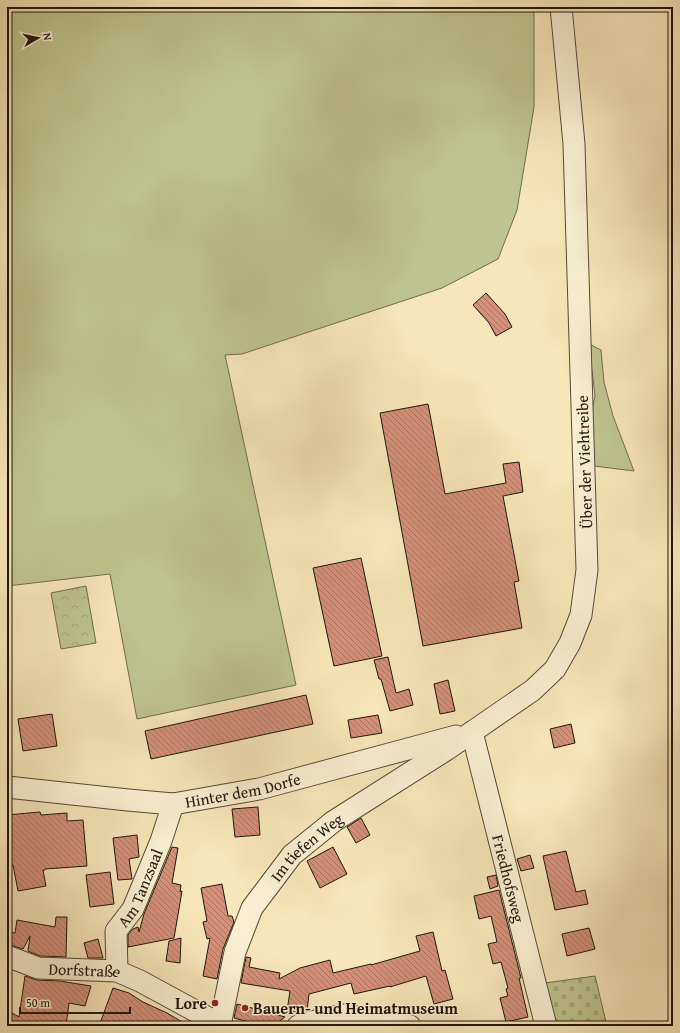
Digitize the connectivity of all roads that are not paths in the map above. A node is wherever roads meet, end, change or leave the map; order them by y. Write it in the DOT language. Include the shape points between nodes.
graph roads {
  1 [pos="561,7"];
  2 [pos="472,732"];
  3 [pos="7,787"];
  4 [pos="173,804"];
  5 [pos="7,956"];
  6 [pos="117,971"];
  7 [pos="222,1025"];
  8 [pos="298,1026"];
  9 [pos="410,1026"];
  10 [pos="546,1026"];
  1 -- 2 [label="street, Über der Viehtreibe" via="574,144 586,570 581,615 570,644 555,669 533,690"];
  2 -- 4 [label="street, Hinter dem Dorfe" via="259,789"];
  2 -- 7 [label="street, Im tiefen Weg" via="334,821 292,855 252,908 235,952"];
  2 -- 10 [label="street, Friedhofsweg"];
  3 -- 4 [label="street, Hinter dem Dorfe"];
  4 -- 6 [label="street, Am Tanzsaal" via="133,909 116,931"];
  5 -- 6 [label="street, Dorfstraße" via="38,968"];
  6 -- 7 [label="street, Dorfstraße"];
  8 -- 9 [label="street" via="343,1015"];
}
